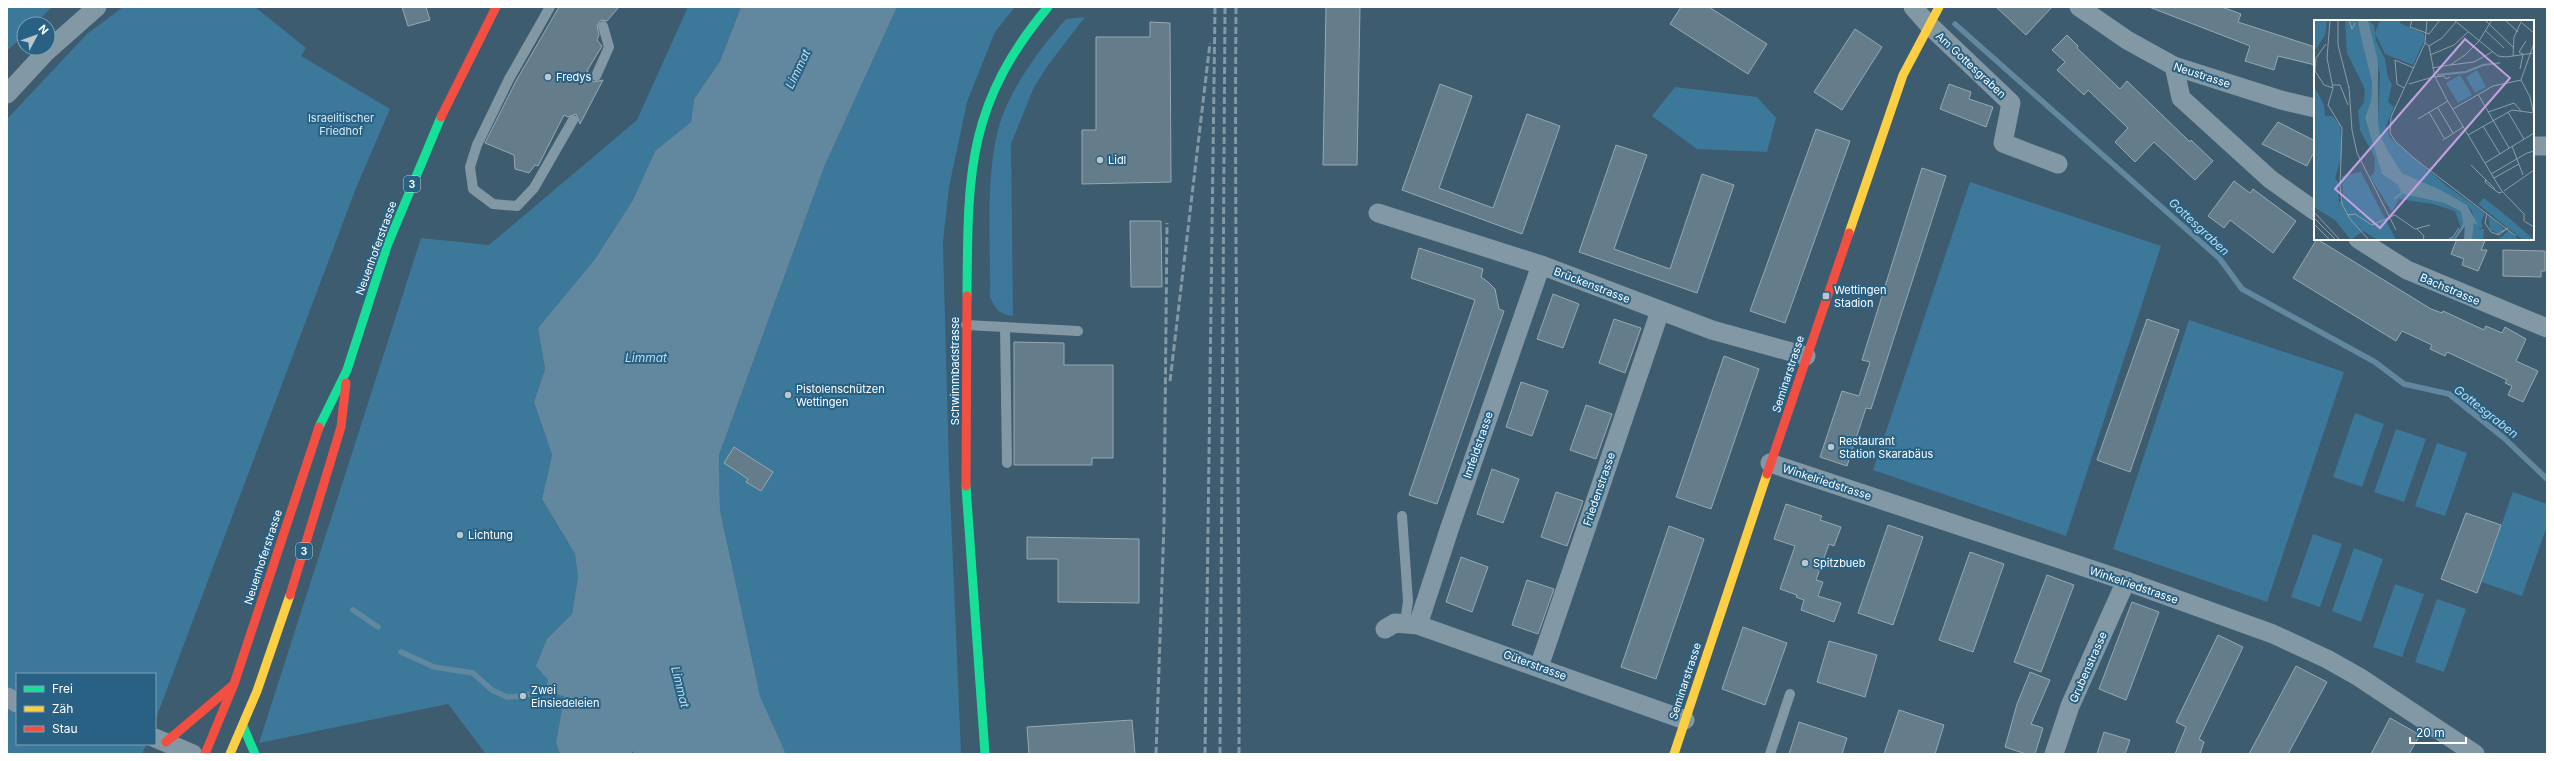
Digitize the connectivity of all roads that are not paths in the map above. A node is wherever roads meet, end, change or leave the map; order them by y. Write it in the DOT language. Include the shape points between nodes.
graph roads {
  1 [pos="97,7"];
  2 [pos="496,7"];
  3 [pos="550,7"];
  4 [pos="1048,7"];
  5 [pos="1913,7"];
  6 [pos="1939,7"];
  7 [pos="2079,7"];
  8 [pos="1928,24"];
  9 [pos="603,26"];
  10 [pos="2174,66"];
  11 [pos="596,76"];
  12 [pos="7,94"];
  13 [pos="2314,108"];
  14 [pos="573,120"];
  15 [pos="2534,146"];
  16 [pos="2547,146"];
  17 [pos="2058,164"];
  18 [pos="2314,210"];
  19 [pos="1378,213"];
  20 [pos="2360,240"];
  21 [pos="1541,265"];
  22 [pos="1660,312"];
  23 [pos="966,325"];
  24 [pos="1005,327"];
  25 [pos="2547,328"];
  26 [pos="1078,331"];
  27 [pos="1806,356"];
  28 [pos="347,370"];
  29 [pos="1007,463"];
  30 [pos="1770,463"];
  31 [pos="1402,516"];
  32 [pos="2126,582"];
  33 [pos="1412,624"];
  34 [pos="1384,629"];
  35 [pos="1539,667"];
  36 [pos="234,684"];
  37 [pos="1790,694"];
  38 [pos="7,697"];
  39 [pos="16,702"];
  40 [pos="1685,720"];
  41 [pos="243,726"];
  42 [pos="173,747"];
  43 [pos="205,754"];
  44 [pos="230,754"];
  45 [pos="255,754"];
  46 [pos="985,754"];
  47 [pos="1674,754"];
  48 [pos="1770,754"];
  49 [pos="2054,754"];
  50 [pos="2475,754"];
  1 -- 12 [label="street" via="45,53"];
  2 -- 28 [label="main road, Neuenhoferstrasse / 3" via="432,134 387,246"];
  3 -- 14 [label="lane" via="509,79 477,145 470,167 473,189 493,204 517,206 534,188"];
  4 -- 23 [label="main road, Schwimmbadstrasse" via="1027,31 1008,59 991,93 978,132 972,169"];
  5 -- 8 [label="street, Am Gottesgraben"];
  6 -- 8 [label="main road, Seminarstrasse"];
  7 -- 10 [label="street, Neustrasse" via="2127,40"];
  8 -- 17 [label="street, Am Gottesgraben" via="2011,103 2003,143"];
  8 -- 27 [label="main road, Seminarstrasse" via="1904,75"];
  9 -- 11 [label="lane" via="609,48"];
  10 -- 13 [label="street, Neustrasse"];
  10 -- 18 [label="street" via="2181,98 2270,179"];
  15 -- 16 [label="street"];
  19 -- 21 [label="street, Brückenstrasse"];
  20 -- 25 [label="street, Bachstrasse" via="2407,270"];
  21 -- 22 [label="street, Brückenstrasse"];
  21 -- 33 [label="street, Imfeldstrasse" via="1448,530"];
  22 -- 27 [label="street, Brückenstrasse" via="1712,330"];
  22 -- 35 [label="street, Friedenstrasse"];
  23 -- 24 [label="lane"];
  23 -- 46 [label="main road, Schwimmbadstrasse" via="967,518"];
  24 -- 26 [label="lane"];
  24 -- 29 [label="lane"];
  27 -- 30 [label="main road, Seminarstrasse"];
  28 -- 36 [label="main road, Neuenhoferstrasse / 3" via="321,422"];
  28 -- 41 [label="main road, Neuenhoferstrasse / 3" via="341,427 286,612"];
  30 -- 32 [label="street, Winkelriedstrasse"];
  30 -- 40 [label="main road, Seminarstrasse"];
  31 -- 33 [label="lane"];
  32 -- 49 [label="street, Grubenstrasse" via="2070,706"];
  32 -- 50 [label="street, Winkelriedstrasse" via="2273,634 2327,659 2422,717"];
  33 -- 34 [label="street" via="1395,622"];
  33 -- 35 [label="street, Güterstrasse"];
  35 -- 40 [label="street, Güterstrasse"];
  36 -- 42 [label="main road"];
  36 -- 43 [label="main road, Neuenhoferstrasse / 3"];
  37 -- 48 [label="lane"];
  38 -- 39 [label="street"];
  40 -- 47 [label="main road, Seminarstrasse"];
  41 -- 44 [label="main road, Neuenhoferstrasse / 3"];
  41 -- 45 [label="main road"];
}
